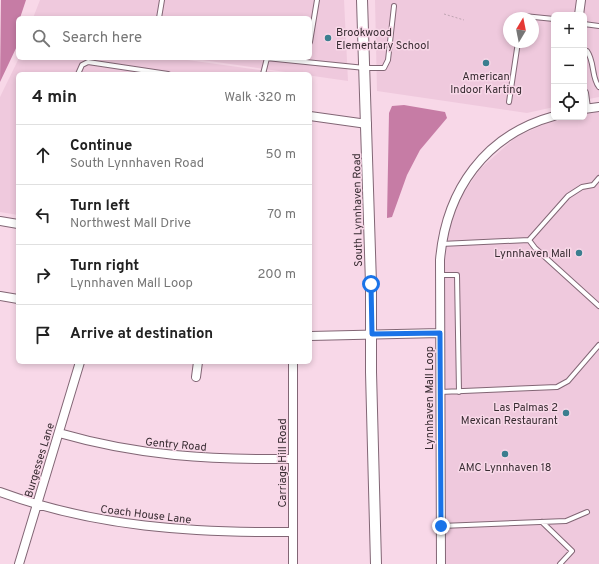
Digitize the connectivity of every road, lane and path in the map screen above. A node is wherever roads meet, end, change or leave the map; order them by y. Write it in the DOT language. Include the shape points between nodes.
graph roads {
  1 [pos="162,0"];
  2 [pos="317,0"];
  3 [pos="362,0"];
  4 [pos="581,0"];
  5 [pos="394,6"];
  6 [pos="579,12"];
  7 [pos="444,14"];
  8 [pos="159,16"];
  9 [pos="539,18"];
  10 [pos="551,19"];
  11 [pos="464,20"];
  12 [pos="587,24"];
  13 [pos="599,26"];
  14 [pos="312,30"];
  15 [pos="517,48"];
  16 [pos="587,51"];
  17 [pos="266,60"];
  18 [pos="307,60"];
  19 [pos="365,68"];
  20 [pos="79,72"];
  21 [pos="155,72"];
  22 [pos="263,72"];
  23 [pos="599,87"];
  24 [pos="509,102"];
  25 [pos="599,107"];
  26 [pos="587,109"];
  27 [pos="312,116"];
  28 [pos="551,117"];
  29 [pos="366,124"];
  30 [pos="599,178"];
  31 [pos="0,221"];
  32 [pos="16,224"];
  33 [pos="529,240"];
  34 [pos="441,244"];
  35 [pos="440,275"];
  36 [pos="0,296"];
  37 [pos="16,299"];
  38 [pos="599,306"];
  39 [pos="440,333"];
  40 [pos="372,334"];
  41 [pos="312,336"];
  42 [pos="599,345"];
  43 [pos="79,364"];
  44 [pos="198,364"];
  45 [pos="293,364"];
  46 [pos="196,377"];
  47 [pos="440,392"];
  48 [pos="459,392"];
  49 [pos="59,433"];
  50 [pos="293,459"];
  51 [pos="0,492"];
  52 [pos="37,504"];
  53 [pos="587,512"];
  54 [pos="542,522"];
  55 [pos="441,526"];
  56 [pos="293,532"];
  57 [pos="19,564"];
  58 [pos="293,564"];
  59 [pos="376,564"];
  60 [pos="441,564"];
  61 [pos="560,564"];
  1 -- 8 [label="lane"];
  2 -- 14 [label="lane"];
  3 -- 19 [label="street, South Lynnhaven Road"];
  4 -- 6 [label="street"];
  5 -- 19 [label="lane" via="388,60 384,68"];
  7 -- 11 [label="path"];
  9 -- 10 [label="lane"];
  12 -- 13 [label="lane"];
  15 -- 24 [label="lane"];
  16 -- 23 [label="lane"];
  17 -- 22 [label="lane"];
  18 -- 19 [label="lane"];
  19 -- 29 [label="street, South Lynnhaven Road"];
  20 -- 21 [label="lane" via="82,65 88,62"];
  25 -- 26 [label="street"];
  27 -- 29 [label="street"];
  28 -- 34 [label="street, Lynnhaven Mall Loop" via="535,122 504,139 480,161 470,173 454,202 447,217"];
  29 -- 40 [label="street, South Lynnhaven Road"];
  30 -- 33 [label="lane" via="593,185 582,187 568,196"];
  31 -- 32 [label="street"];
  33 -- 34 [label="lane"];
  33 -- 38 [label="lane"];
  34 -- 35 [label="street, Lynnhaven Mall Loop"];
  35 -- 39 [label="street, Lynnhaven Mall Loop"];
  35 -- 48 [label="lane" via="457,275"];
  36 -- 37 [label="street"];
  39 -- 40 [label="street"];
  39 -- 47 [label="street, Lynnhaven Mall Loop"];
  40 -- 41 [label="street"];
  40 -- 59 [label="street, South Lynnhaven Road"];
  42 -- 48 [label="lane" via="568,381 557,387"];
  43 -- 49 [label="street, Burgesses Lane"];
  44 -- 46 [label="street"];
  45 -- 50 [label="street, Carriage Hill Road"];
  47 -- 48 [label="lane"];
  47 -- 55 [label="street, Lynnhaven Mall Loop"];
  49 -- 50 [label="street, Gentry Road" via="116,448 175,456"];
  49 -- 52 [label="street, Burgesses Lane"];
  50 -- 56 [label="street, Carriage Hill Road"];
  51 -- 52 [label="street, Coach House Lane"];
  52 -- 56 [label="street, Coach House Lane" via="78,515 142,526 201,532"];
  52 -- 57 [label="street, Burgesses Lane"];
  53 -- 54 [label="lane" via="566,521"];
  54 -- 55 [label="lane"];
  54 -- 61 [label="lane" via="572,551"];
  55 -- 60 [label="street, Lynnhaven Mall Loop"];
  56 -- 58 [label="street, Carriage Hill Road"];
}
